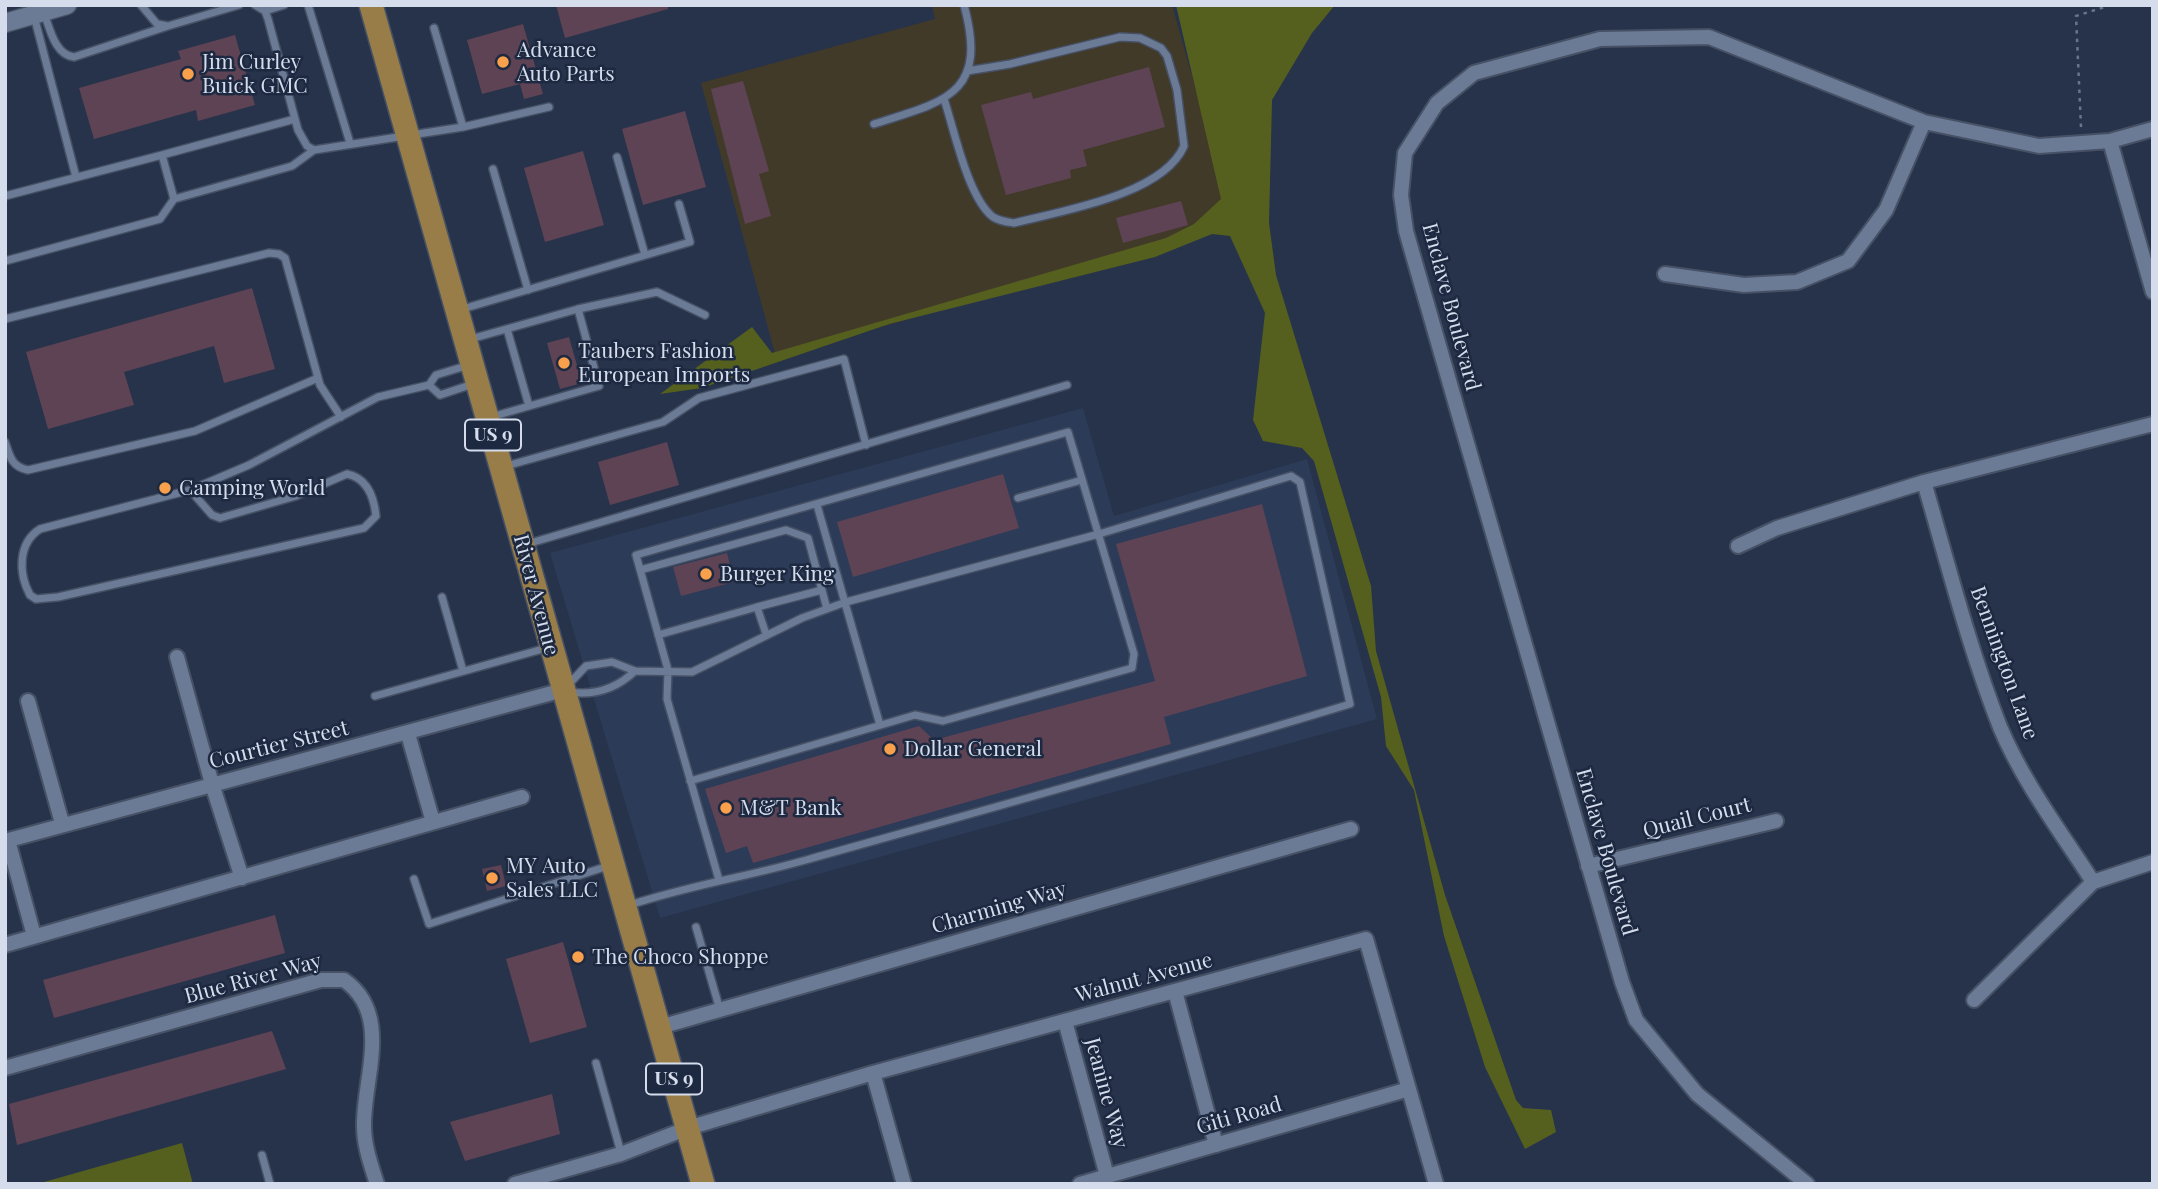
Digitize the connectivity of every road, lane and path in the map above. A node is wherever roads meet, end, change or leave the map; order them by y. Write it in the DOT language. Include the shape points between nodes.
graph roads {
  1 [pos="67,5"];
  2 [pos="141,5"];
  3 [pos="239,5"];
  4 [pos="255,5"];
  5 [pos="284,5"];
  6 [pos="308,5"];
  7 [pos="371,5"];
  8 [pos="964,5"];
  9 [pos="2111,5"];
  10 [pos="265,11"];
  11 [pos="39,13"];
  12 [pos="5,23"];
  13 [pos="168,26"];
  14 [pos="434,28"];
  15 [pos="967,71"];
  16 [pos="944,99"];
  17 [pos="549,107"];
  18 [pos="295,120"];
  19 [pos="1924,122"];
  20 [pos="874,124"];
  21 [pos="463,127"];
  22 [pos="2153,129"];
  23 [pos="409,134"];
  24 [pos="2110,141"];
  25 [pos="350,143"];
  26 [pos="2082,144"];
  27 [pos="314,150"];
  28 [pos="162,155"];
  29 [pos="617,157"];
  30 [pos="493,169"];
  31 [pos="76,177"];
  32 [pos="5,196"];
  33 [pos="174,199"];
  34 [pos="679,204"];
  35 [pos="645,255"];
  36 [pos="5,261"];
  37 [pos="1665,274"];
  38 [pos="528,290"];
  39 [pos="2153,292"];
  40 [pos="578,309"];
  41 [pos="458,310"];
  42 [pos="705,315"];
  43 [pos="5,319"];
  44 [pos="507,329"];
  45 [pos="467,341"];
  46 [pos="475,373"];
  47 [pos="318,378"];
  48 [pos="1068,385"];
  49 [pos="429,386"];
  50 [pos="529,406"];
  51 [pos="341,417"];
  52 [pos="488,418"];
  53 [pos="2153,424"];
  54 [pos="5,442"];
  55 [pos="866,445"];
  56 [pos="502,468"];
  57 [pos="1082,480"];
  58 [pos="1924,482"];
  59 [pos="190,490"];
  60 [pos="1018,498"];
  61 [pos="817,505"];
  62 [pos="1099,534"];
  63 [pos="523,546"];
  64 [pos="1738,546"];
  65 [pos="640,570"];
  66 [pos="822,590"];
  67 [pos="442,597"];
  68 [pos="846,602"];
  69 [pos="757,607"];
  70 [pos="827,609"];
  71 [pos="766,634"];
  72 [pos="658,635"];
  73 [pos="551,646"];
  74 [pos="177,657"];
  75 [pos="668,670"];
  76 [pos="463,671"];
  77 [pos="635,671"];
  78 [pos="563,690"];
  79 [pos="375,696"];
  80 [pos="28,701"];
  81 [pos="880,725"];
  82 [pos="408,734"];
  83 [pos="690,781"];
  84 [pos="212,784"];
  85 [pos="522,797"];
  86 [pos="1776,821"];
  87 [pos="433,822"];
  88 [pos="62,823"];
  89 [pos="1350,829"];
  90 [pos="7,840"];
  91 [pos="2153,862"];
  92 [pos="612,865"];
  93 [pos="1588,866"];
  94 [pos="242,878"];
  95 [pos="414,879"];
  96 [pos="719,880"];
  97 [pos="2094,882"];
  98 [pos="625,906"];
  99 [pos="696,927"];
  100 [pos="34,936"];
  101 [pos="5,945"];
  102 [pos="1175,991"];
  103 [pos="1974,1000"];
  104 [pos="720,1010"];
  105 [pos="1065,1021"];
  106 [pos="660,1027"];
  107 [pos="596,1063"];
  108 [pos="5,1068"];
  109 [pos="873,1073"];
  110 [pos="1409,1089"];
  111 [pos="688,1128"];
  112 [pos="1216,1145"];
  113 [pos="621,1154"];
  114 [pos="262,1155"];
  115 [pos="1107,1176"];
  116 [pos="270,1184"];
  117 [pos="377,1184"];
  118 [pos="515,1184"];
  119 [pos="703,1184"];
  120 [pos="904,1184"];
  121 [pos="1080,1184"];
  122 [pos="1436,1184"];
  123 [pos="1807,1184"];
  1 -- 11 [label="street"];
  2 -- 13 [label="lane" via="157,24"];
  3 -- 13 [label="lane"];
  4 -- 10 [label="lane"];
  5 -- 10 [label="lane"];
  6 -- 25 [label="lane"];
  7 -- 23 [label="highway, River Avenue / US 9"];
  8 -- 15 [label="lane" via="972,36"];
  9 -- 26 [label="path" via="2076,16"];
  10 -- 18 [label="lane"];
  11 -- 12 [label="street"];
  11 -- 13 [label="lane" via="66,57"];
  11 -- 31 [label="lane"];
  14 -- 21 [label="lane"];
  15 -- 16 [label="lane" via="961,86"];
  15 -- 16 [label="lane" via="1120,37 1140,38 1167,56 1177,90 1184,146 1162,172 1123,194 1014,223 1002,221 993,217 976,193"];
  16 -- 20 [label="lane"];
  17 -- 21 [label="lane"];
  18 -- 27 [label="lane" via="301,139"];
  18 -- 28 [label="lane"];
  19 -- 26 [label="street, Enclave Boulevard" via="2039,146"];
  19 -- 37 [label="street" via="1886,210 1848,261 1797,282 1744,285"];
  19 -- 93 [label="street, Enclave Boulevard" via="1709,37 1600,39 1474,73 1437,103 1405,153 1401,195 1406,232"];
  21 -- 23 [label="lane"];
  22 -- 24 [label="street, Enclave Boulevard"];
  23 -- 25 [label="lane"];
  23 -- 41 [label="highway, River Avenue / US 9"];
  24 -- 26 [label="street, Enclave Boulevard"];
  24 -- 39 [label="street"];
  25 -- 27 [label="lane"];
  27 -- 33 [label="lane" via="292,166"];
  28 -- 31 [label="lane"];
  28 -- 33 [label="lane"];
  29 -- 35 [label="lane"];
  30 -- 38 [label="lane"];
  31 -- 32 [label="lane"];
  33 -- 36 [label="lane" via="160,219"];
  34 -- 35 [label="lane" via="690,242"];
  35 -- 38 [label="lane"];
  38 -- 41 [label="lane"];
  40 -- 42 [label="lane" via="657,292"];
  40 -- 44 [label="lane"];
  40 -- 50 [label="lane" via="599,386"];
  41 -- 45 [label="highway, River Avenue / US 9"];
  43 -- 47 [label="lane" via="279,254 285,258"];
  44 -- 45 [label="lane"];
  44 -- 50 [label="lane"];
  45 -- 46 [label="highway, River Avenue / US 9"];
  46 -- 49 [label="lane" via="436,375"];
  46 -- 49 [label="lane" via="440,395"];
  46 -- 52 [label="highway, River Avenue / US 9"];
  47 -- 51 [label="lane"];
  47 -- 54 [label="lane" via="195,431 28,470 12,462"];
  48 -- 55 [label="lane"];
  49 -- 51 [label="lane" via="379,397"];
  50 -- 52 [label="lane"];
  51 -- 59 [label="lane"];
  52 -- 56 [label="highway, River Avenue / US 9"];
  53 -- 58 [label="street"];
  55 -- 56 [label="lane" via="844,359 699,398 663,422"];
  55 -- 63 [label="lane"];
  56 -- 63 [label="highway, River Avenue / US 9"];
  57 -- 60 [label="lane"];
  57 -- 61 [label="lane" via="1068,432"];
  57 -- 62 [label="lane"];
  58 -- 64 [label="street" via="1777,528"];
  58 -- 97 [label="street, Bennington Lane" via="2001,729 2037,796"];
  59 -- 59 [label="lane" via="32,534 24,543 22,557 30,595 36,599 58,597 364,528 376,516 366,484 347,474 296,496 220,518"];
  61 -- 65 [label="lane" via="636,555"];
  61 -- 68 [label="lane"];
  62 -- 68 [label="lane"];
  62 -- 81 [label="lane" via="1134,654 1132,668 943,721 915,715"];
  62 -- 96 [label="lane" via="1291,476 1300,482 1350,704 1198,751 753,875"];
  63 -- 73 [label="highway, River Avenue / US 9"];
  65 -- 66 [label="lane" via="786,530 808,538"];
  65 -- 72 [label="lane"];
  66 -- 69 [label="lane"];
  66 -- 70 [label="lane"];
  67 -- 76 [label="lane"];
  68 -- 70 [label="lane"];
  68 -- 81 [label="lane"];
  69 -- 71 [label="lane"];
  69 -- 72 [label="lane"];
  70 -- 71 [label="lane"];
  71 -- 75 [label="lane" via="692,672"];
  72 -- 75 [label="lane"];
  73 -- 76 [label="lane"];
  73 -- 78 [label="highway, River Avenue / US 9"];
  74 -- 84 [label="street"];
  75 -- 77 [label="lane"];
  75 -- 83 [label="lane" via="667,699"];
  76 -- 79 [label="lane"];
  77 -- 78 [label="lane" via="622,683 588,695"];
  77 -- 78 [label="lane" via="612,662 586,666"];
  78 -- 82 [label="street, Courtier Street"];
  78 -- 92 [label="highway, River Avenue / US 9"];
  80 -- 88 [label="street"];
  81 -- 83 [label="lane"];
  82 -- 84 [label="street, Courtier Street"];
  82 -- 87 [label="street"];
  83 -- 96 [label="lane"];
  84 -- 88 [label="street, Courtier Street"];
  84 -- 94 [label="street"];
  85 -- 87 [label="street"];
  86 -- 93 [label="street, Quail Court"];
  87 -- 94 [label="street"];
  88 -- 90 [label="street, Courtier Street"];
  89 -- 104 [label="street, Charming Way"];
  90 -- 100 [label="street"];
  91 -- 97 [label="street"];
  92 -- 95 [label="lane" via="429,924"];
  92 -- 98 [label="highway, River Avenue / US 9"];
  93 -- 123 [label="street, Enclave Boulevard" via="1636,1020 1697,1094"];
  94 -- 100 [label="street"];
  96 -- 98 [label="lane"];
  97 -- 103 [label="street"];
  98 -- 106 [label="highway, River Avenue / US 9"];
  99 -- 104 [label="lane"];
  100 -- 101 [label="street"];
  102 -- 105 [label="street, Walnut Avenue"];
  102 -- 110 [label="street, Walnut Avenue" via="1366,939"];
  102 -- 112 [label="street"];
  104 -- 106 [label="street, Charming Way"];
  105 -- 109 [label="street, Walnut Avenue"];
  105 -- 115 [label="street, Jeanine Way"];
  106 -- 111 [label="highway, River Avenue / US 9"];
  107 -- 113 [label="lane"];
  108 -- 117 [label="street, Blue River Way" via="321,980 344,980 361,996 373,1039 363,1129"];
  109 -- 111 [label="street, Walnut Avenue"];
  109 -- 120 [label="street"];
  110 -- 112 [label="street, Giti Road"];
  110 -- 122 [label="street, Walnut Avenue"];
  111 -- 113 [label="street"];
  111 -- 119 [label="highway, River Avenue / US 9"];
  112 -- 115 [label="street, Giti Road"];
  113 -- 118 [label="street"];
  114 -- 116 [label="lane"];
  115 -- 121 [label="street, Giti Road"];
}
